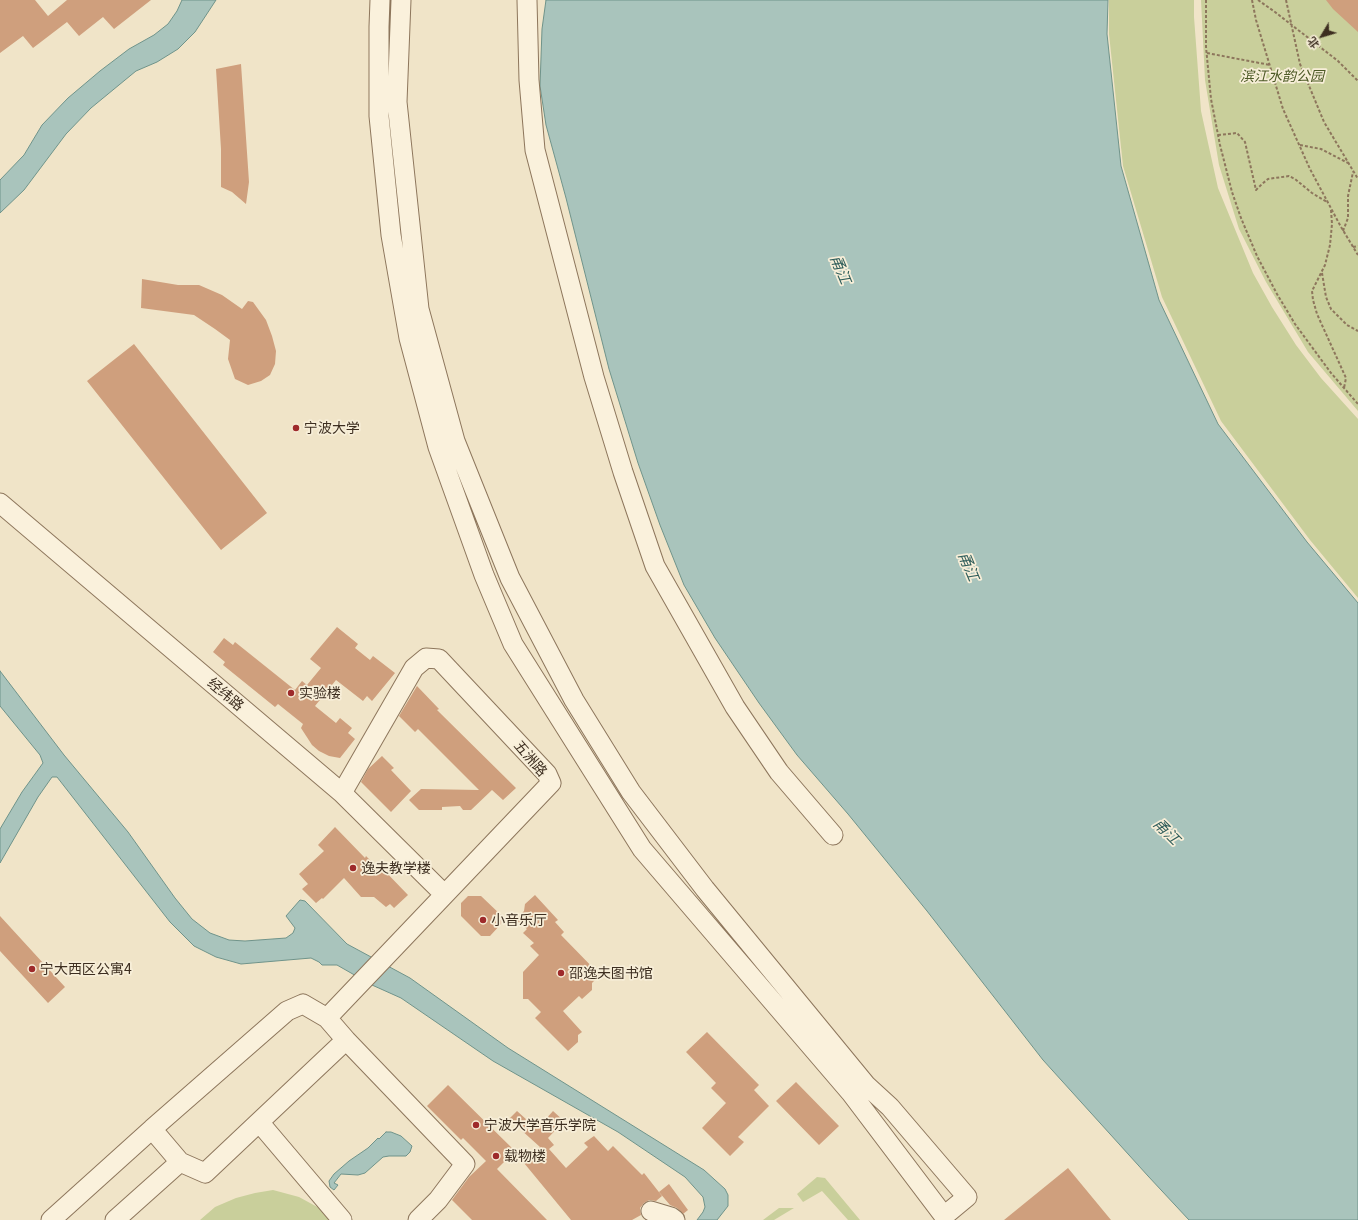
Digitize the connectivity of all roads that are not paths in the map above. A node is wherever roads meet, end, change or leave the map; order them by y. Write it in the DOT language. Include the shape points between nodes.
graph roads {
  1 [pos="380,0"];
  2 [pos="401,0"];
  3 [pos="527,0"];
  4 [pos="0,503"];
  5 [pos="342,793"];
  6 [pos="833,835"];
  7 [pos="444,894"];
  8 [pos="327,1018"];
  9 [pos="346,1040"];
  10 [pos="259,1122"];
  11 [pos="152,1130"];
  12 [pos="180,1162"];
  13 [pos="651,1210"];
  14 [pos="51,1220"];
  15 [pos="115,1220"];
  16 [pos="342,1220"];
  17 [pos="418,1220"];
  18 [pos="675,1220"];
  1 -- 2 [label="street" via="379,116 391,235 409,338 438,447 484,576 513,644 642,849 851,1093 944,1216 967,1196 890,1107 862,1079 705,889 631,792 574,700 510,578 455,441 419,309 398,102"];
  3 -- 6 [label="street" via="529,80 535,150 594,377 655,566 735,708 779,772"];
  4 -- 5 [label="street, 经纬路"];
  5 -- 7 [label="street, 经纬路"];
  5 -- 7 [label="street, 五洲路" via="414,668 426,658 439,659 547,774 551,783"];
  7 -- 8 [label="street, 五洲路"];
  8 -- 9 [label="street"];
  8 -- 11 [label="street" via="303,1004 287,1011"];
  9 -- 10 [label="street"];
  9 -- 17 [label="street" via="465,1164 438,1200"];
  10 -- 12 [label="street" via="206,1173"];
  10 -- 16 [label="street"];
  11 -- 12 [label="street"];
  11 -- 14 [label="street"];
  12 -- 15 [label="street"];
  13 -- 18 [label="street"];
}
